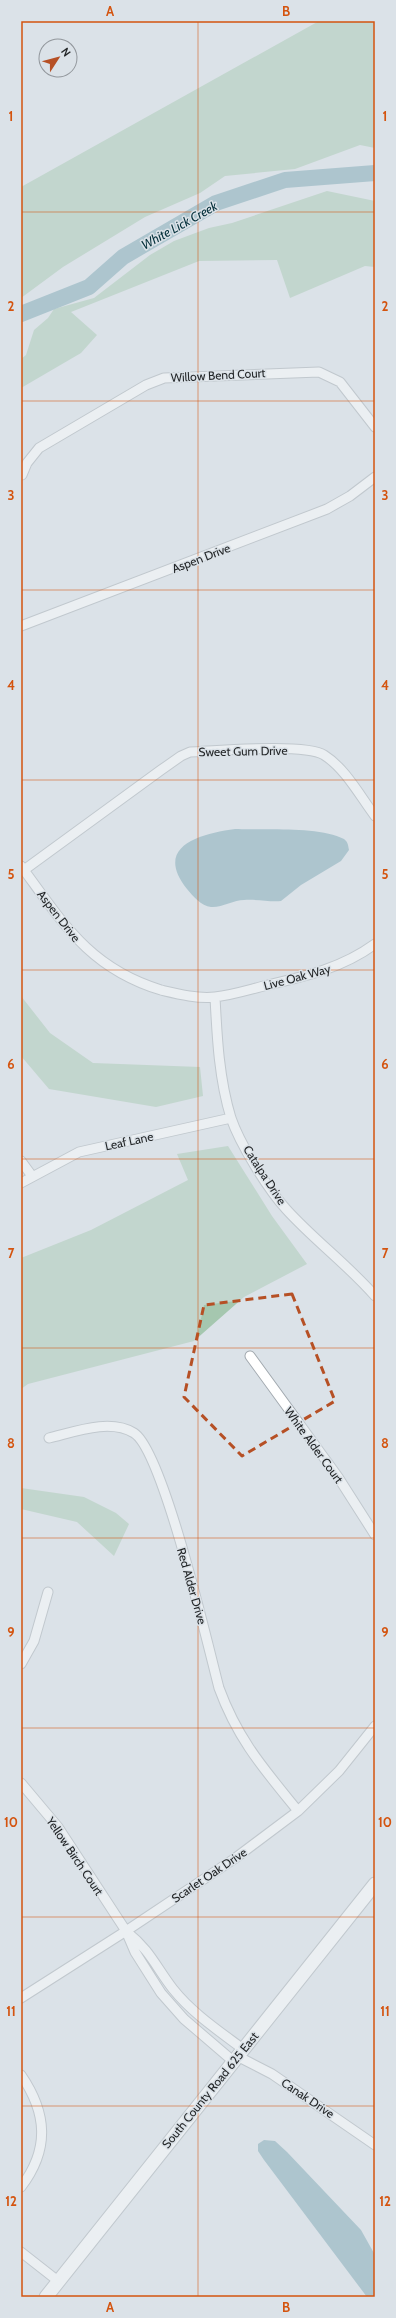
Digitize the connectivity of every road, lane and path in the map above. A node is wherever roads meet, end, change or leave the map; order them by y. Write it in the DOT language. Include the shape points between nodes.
graph roads {
  1 [pos="375,427"];
  2 [pos="22,475"];
  3 [pos="375,477"];
  4 [pos="21,626"];
  5 [pos="375,816"];
  6 [pos="22,868"];
  7 [pos="375,944"];
  8 [pos="215,997"];
  9 [pos="231,1118"];
  10 [pos="21,1161"];
  11 [pos="32,1176"];
  12 [pos="21,1183"];
  13 [pos="375,1296"];
  14 [pos="250,1356"];
  15 [pos="49,1438"];
  16 [pos="375,1535"];
  17 [pos="48,1592"];
  18 [pos="21,1664"];
  19 [pos="375,1726"];
  20 [pos="21,1783"];
  21 [pos="298,1811"];
  22 [pos="375,1884"];
  23 [pos="126,1931"];
  24 [pos="21,1998"];
  25 [pos="238,2056"];
  26 [pos="21,2075"];
  27 [pos="375,2145"];
  28 [pos="21,2187"];
  29 [pos="21,2252"];
  30 [pos="58,2281"];
  31 [pos="46,2297"];
  1 -- 2 [label="street, Willow Bend Court" via="340,382 319,372 173,376 146,386 39,448 27,463"];
  3 -- 4 [label="street, Aspen Drive" via="327,509"];
  5 -- 6 [label="street, Sweet Gum Drive" via="338,768 325,755 314,750 190,752"];
  6 -- 8 [label="street, Aspen Drive" via="68,931 109,966 137,981 160,989 183,995"];
  7 -- 8 [label="street, Live Oak Way" via="347,962 317,974"];
  8 -- 9 [label="street, Catalpa Drive" via="218,1056"];
  9 -- 11 [label="street, Leaf Lane" via="79,1152"];
  9 -- 13 [label="street, Catalpa Drive" via="254,1164 285,1208 360,1278"];
  10 -- 11 [label="street"];
  11 -- 12 [label="street, Leaf Lane"];
  14 -- 16 [label="street, White Alder Court" via="338,1477"];
  15 -- 21 [label="street, Red Alder Drive" via="110,1426 134,1433 147,1446 165,1489 219,1688 230,1718 250,1752"];
  17 -- 18 [label="street" via="34,1641"];
  19 -- 21 [label="street, Scarlet Oak Drive" via="339,1771"];
  20 -- 23 [label="street, Yellow Birch Court" via="58,1828"];
  21 -- 23 [label="street, Scarlet Oak Drive"];
  22 -- 25 [label="street, South County Road 625 East"];
  23 -- 24 [label="street, Scarlet Oak Drive"];
  23 -- 25 [label="street, Yellow Birch Court" via="143,1945 186,2003"];
  23 -- 25 [label="street, Yellow Birch Court" via="135,1952 161,1993 184,2019"];
  25 -- 27 [label="street, Canak Drive" via="272,2074"];
  25 -- 30 [label="street, South County Road 625 East"];
  26 -- 28 [label="street" via="36,2100 42,2129 38,2158"];
  29 -- 30 [label="street"];
  30 -- 31 [label="street, South County Road 625 East"];
}
